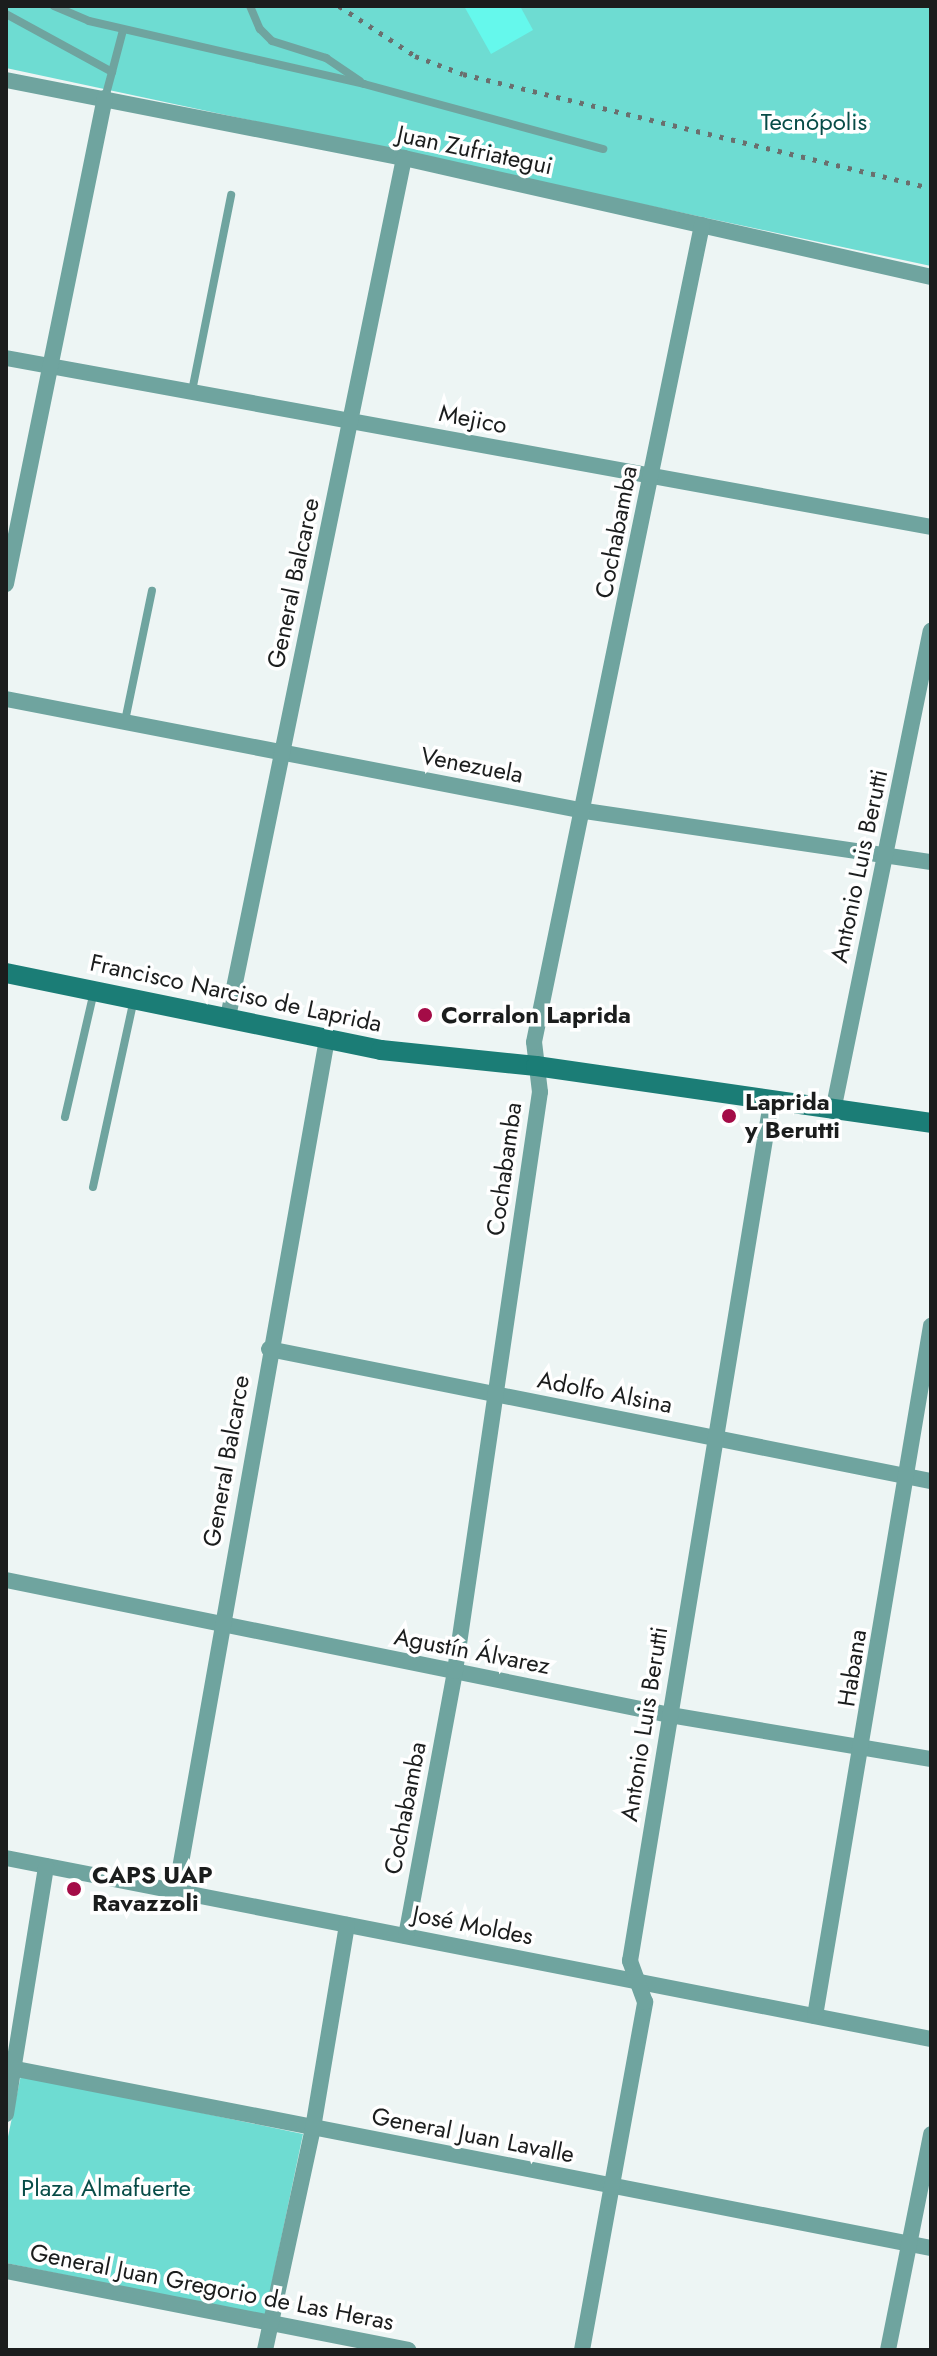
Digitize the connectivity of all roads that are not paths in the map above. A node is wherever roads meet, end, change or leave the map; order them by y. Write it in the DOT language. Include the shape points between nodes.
graph roads {
  1 [pos="54,6"];
  2 [pos="250,6"];
  3 [pos="6,14"];
  4 [pos="123,30"];
  5 [pos="112,72"];
  6 [pos="6,80"];
  7 [pos="364,84"];
  8 [pos="105,98"];
  9 [pos="603,149"];
  10 [pos="404,158"];
  11 [pos="231,195"];
  12 [pos="702,225"];
  13 [pos="931,277"];
  14 [pos="6,358"];
  15 [pos="48,366"];
  16 [pos="192,391"];
  17 [pos="351,419"];
  18 [pos="651,478"];
  19 [pos="931,527"];
  20 [pos="6,584"];
  21 [pos="152,591"];
  22 [pos="931,631"];
  23 [pos="6,699"];
  24 [pos="125,722"];
  25 [pos="283,752"];
  26 [pos="585,811"];
  27 [pos="887,852"];
  28 [pos="931,862"];
  29 [pos="6,973"];
  30 [pos="94,990"];
  31 [pos="134,998"];
  32 [pos="228,1017"];
  33 [pos="327,1039"];
  34 [pos="536,1066"];
  35 [pos="771,1103"];
  36 [pos="833,1111"];
  37 [pos="65,1117"];
  38 [pos="931,1123"];
  39 [pos="93,1187"];
  40 [pos="931,1326"];
  41 [pos="269,1349"];
  42 [pos="495,1394"];
  43 [pos="714,1438"];
  44 [pos="907,1477"];
  45 [pos="931,1481"];
  46 [pos="6,1580"];
  47 [pos="223,1624"];
  48 [pos="455,1671"];
  49 [pos="670,1715"];
  50 [pos="863,1748"];
  51 [pos="931,1759"];
  52 [pos="6,1858"];
  53 [pos="46,1866"];
  54 [pos="176,1891"];
  55 [pos="347,1925"];
  56 [pos="406,1936"];
  57 [pos="638,1982"];
  58 [pos="815,2016"];
  59 [pos="931,2039"];
  60 [pos="10,2068"];
  61 [pos="6,2114"];
  62 [pos="313,2128"];
  63 [pos="931,2134"];
  64 [pos="611,2186"];
  65 [pos="909,2244"];
  66 [pos="931,2248"];
  67 [pos="6,2271"];
  68 [pos="270,2323"];
  69 [pos="265,2350"];
  70 [pos="408,2350"];
  71 [pos="582,2350"];
  72 [pos="888,2350"];
  1 -- 4 [label="lane"];
  2 -- 7 [label="lane" via="272,41 326,58"];
  3 -- 5 [label="lane"];
  4 -- 5 [label="lane"];
  4 -- 7 [label="lane"];
  5 -- 8 [label="lane"];
  6 -- 8 [label="street, Juan Zufriategui"];
  7 -- 9 [label="lane"];
  8 -- 10 [label="street, Juan Zufriategui"];
  8 -- 15 [label="street"];
  10 -- 12 [label="street, Juan Zufriategui"];
  10 -- 17 [label="street, General Balcarce"];
  11 -- 16 [label="lane"];
  12 -- 13 [label="street, Juan Zufriategui"];
  12 -- 18 [label="street, Cochabamba"];
  14 -- 15 [label="street, Mejico"];
  15 -- 16 [label="street, Mejico"];
  15 -- 20 [label="street"];
  16 -- 17 [label="street, Mejico"];
  17 -- 18 [label="street, Mejico"];
  17 -- 25 [label="street, General Balcarce"];
  18 -- 19 [label="street, Mejico"];
  18 -- 26 [label="street, Cochabamba"];
  21 -- 24 [label="lane"];
  22 -- 27 [label="street, Antonio Luis Berutti"];
  23 -- 24 [label="street, Venezuela"];
  24 -- 25 [label="street, Venezuela"];
  25 -- 26 [label="street, Venezuela"];
  25 -- 32 [label="street, General Balcarce"];
  26 -- 27 [label="street, Venezuela"];
  26 -- 34 [label="street, Cochabamba" via="534,1042"];
  27 -- 28 [label="street, Venezuela"];
  27 -- 36 [label="street, Antonio Luis Berutti"];
  29 -- 30 [label="main road, Francisco Narciso de Laprida"];
  30 -- 31 [label="main road, Francisco Narciso de Laprida"];
  30 -- 37 [label="lane"];
  31 -- 32 [label="main road, Francisco Narciso de Laprida"];
  31 -- 39 [label="lane"];
  32 -- 33 [label="main road, Francisco Narciso de Laprida"];
  33 -- 34 [label="main road, Francisco Narciso de Laprida"];
  33 -- 41 [label="street, General Balcarce"];
  34 -- 35 [label="main road, Francisco Narciso de Laprida"];
  34 -- 42 [label="street, Cochabamba" via="540,1092"];
  35 -- 36 [label="main road, Francisco Narciso de Laprida"];
  35 -- 43 [label="street, Antonio Luis Berutti"];
  36 -- 38 [label="main road, Francisco Narciso de Laprida"];
  40 -- 44 [label="street, Habana"];
  41 -- 42 [label="street, Adolfo Alsina"];
  41 -- 47 [label="street, General Balcarce"];
  42 -- 43 [label="street, Adolfo Alsina"];
  42 -- 48 [label="street, Cochabamba"];
  43 -- 44 [label="street, Adolfo Alsina"];
  43 -- 49 [label="street, Antonio Luis Berutti"];
  44 -- 45 [label="street, Adolfo Alsina"];
  44 -- 50 [label="street, Habana"];
  46 -- 47 [label="street, Agustín Álvarez"];
  47 -- 48 [label="street, Agustín Álvarez"];
  47 -- 54 [label="street, General Balcarce"];
  48 -- 49 [label="street, Agustín Álvarez"];
  48 -- 56 [label="street, Cochabamba"];
  49 -- 50 [label="street, Agustín Álvarez"];
  49 -- 57 [label="street, Antonio Luis Berutti" via="630,1961"];
  50 -- 51 [label="street, Agustín Álvarez"];
  50 -- 58 [label="street, Habana"];
  52 -- 53 [label="street, José Moldes"];
  53 -- 54 [label="street, José Moldes"];
  53 -- 60 [label="street"];
  54 -- 55 [label="street, José Moldes"];
  55 -- 56 [label="street, José Moldes"];
  55 -- 62 [label="street"];
  56 -- 57 [label="street, José Moldes"];
  57 -- 58 [label="street, José Moldes"];
  57 -- 64 [label="street, Antonio Luis Berutti" via="645,2002"];
  58 -- 59 [label="street, José Moldes"];
  60 -- 61 [label="street"];
  60 -- 62 [label="street, General Juan Lavalle"];
  62 -- 64 [label="street, General Juan Lavalle"];
  62 -- 68 [label="street"];
  63 -- 65 [label="street"];
  64 -- 65 [label="street, General Juan Lavalle"];
  64 -- 71 [label="street, Antonio Luis Berutti"];
  65 -- 66 [label="street, General Juan Lavalle"];
  65 -- 72 [label="street"];
  67 -- 68 [label="street, General Juan Gregorio de Las Heras"];
  68 -- 69 [label="street"];
  68 -- 70 [label="street, General Juan Gregorio de Las Heras"];
}
